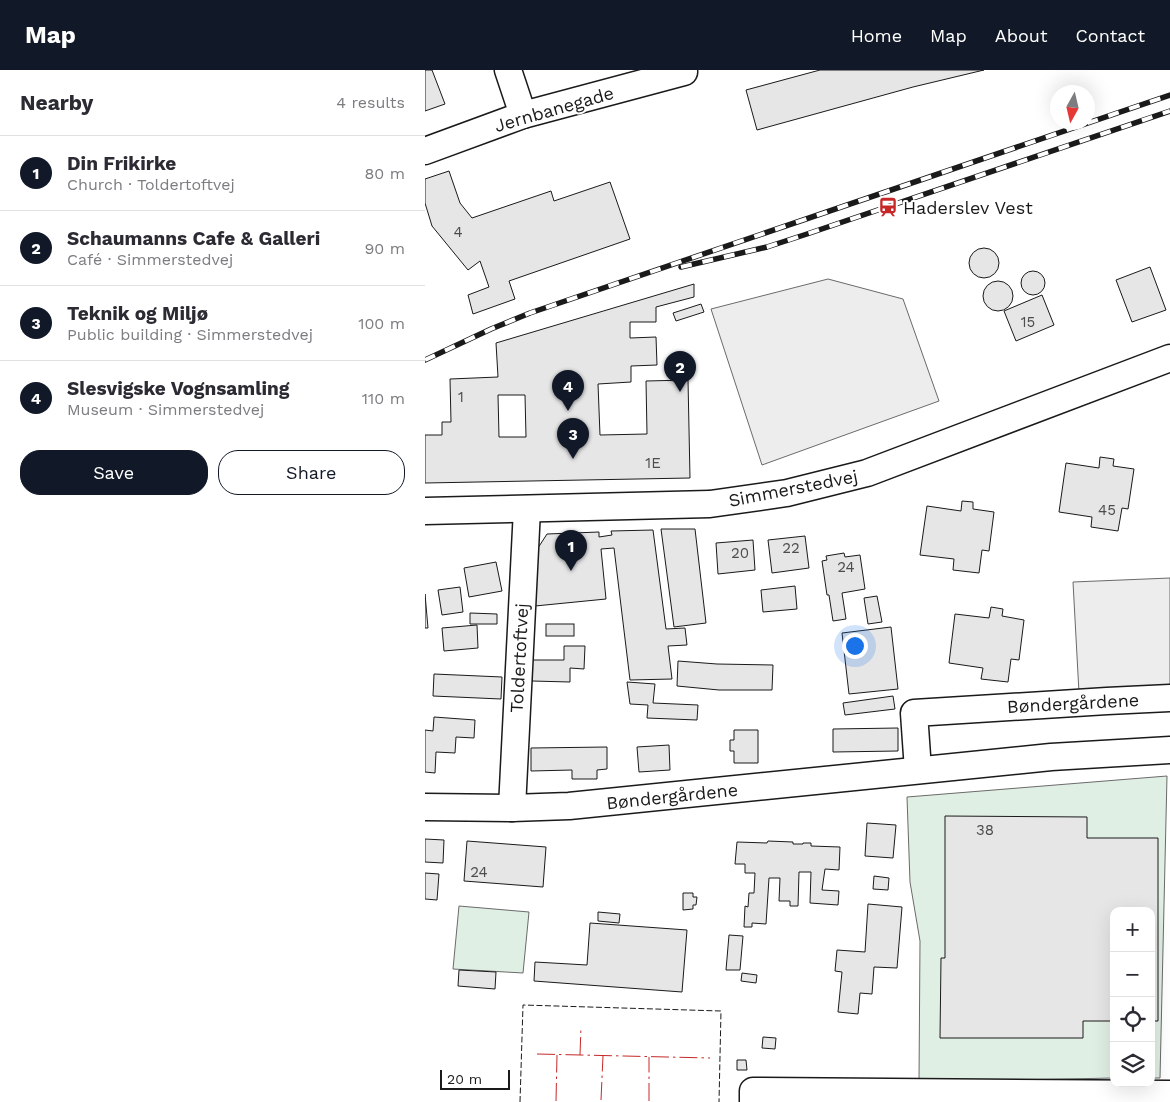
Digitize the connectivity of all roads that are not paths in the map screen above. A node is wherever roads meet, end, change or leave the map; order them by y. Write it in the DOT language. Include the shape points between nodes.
graph roads {
  1 [pos="508,70"];
  2 [pos="684,72"];
  3 [pos="523,115"];
  4 [pos="425,152"];
  5 [pos="1170,358"];
  6 [pos="527,509"];
  7 [pos="425,511"];
  8 [pos="1170,698"];
  9 [pos="1170,750"];
  10 [pos="918,770"];
  11 [pos="425,807"];
  12 [pos="512,808"];
  13 [pos="1170,1094"];
  14 [pos="858,1097"];
  15 [pos="960,1097"];
  16 [pos="1065,1098"];
  17 [pos="753,1102"];
  1 -- 3 [label="street"];
  2 -- 3 [label="street, Jernbanegade"];
  3 -- 4 [label="street, Jernbanegade"];
  5 -- 6 [label="street, Simmerstedvej" via="867,473 787,493 710,504"];
  6 -- 7 [label="street, Simmerstedvej"];
  6 -- 12 [label="street, Toldertoftvej"];
  8 -- 10 [label="street, Bøndergårdene" via="914,713"];
  9 -- 10 [label="street, Bøndergårdene"];
  10 -- 12 [label="street, Bøndergårdene" via="569,806"];
  11 -- 12 [label="street, Bøndergårdene"];
  13 -- 16 [label="street"];
  14 -- 15 [label="street"];
  14 -- 17 [label="street" via="753,1091"];
  15 -- 16 [label="street"];
}
